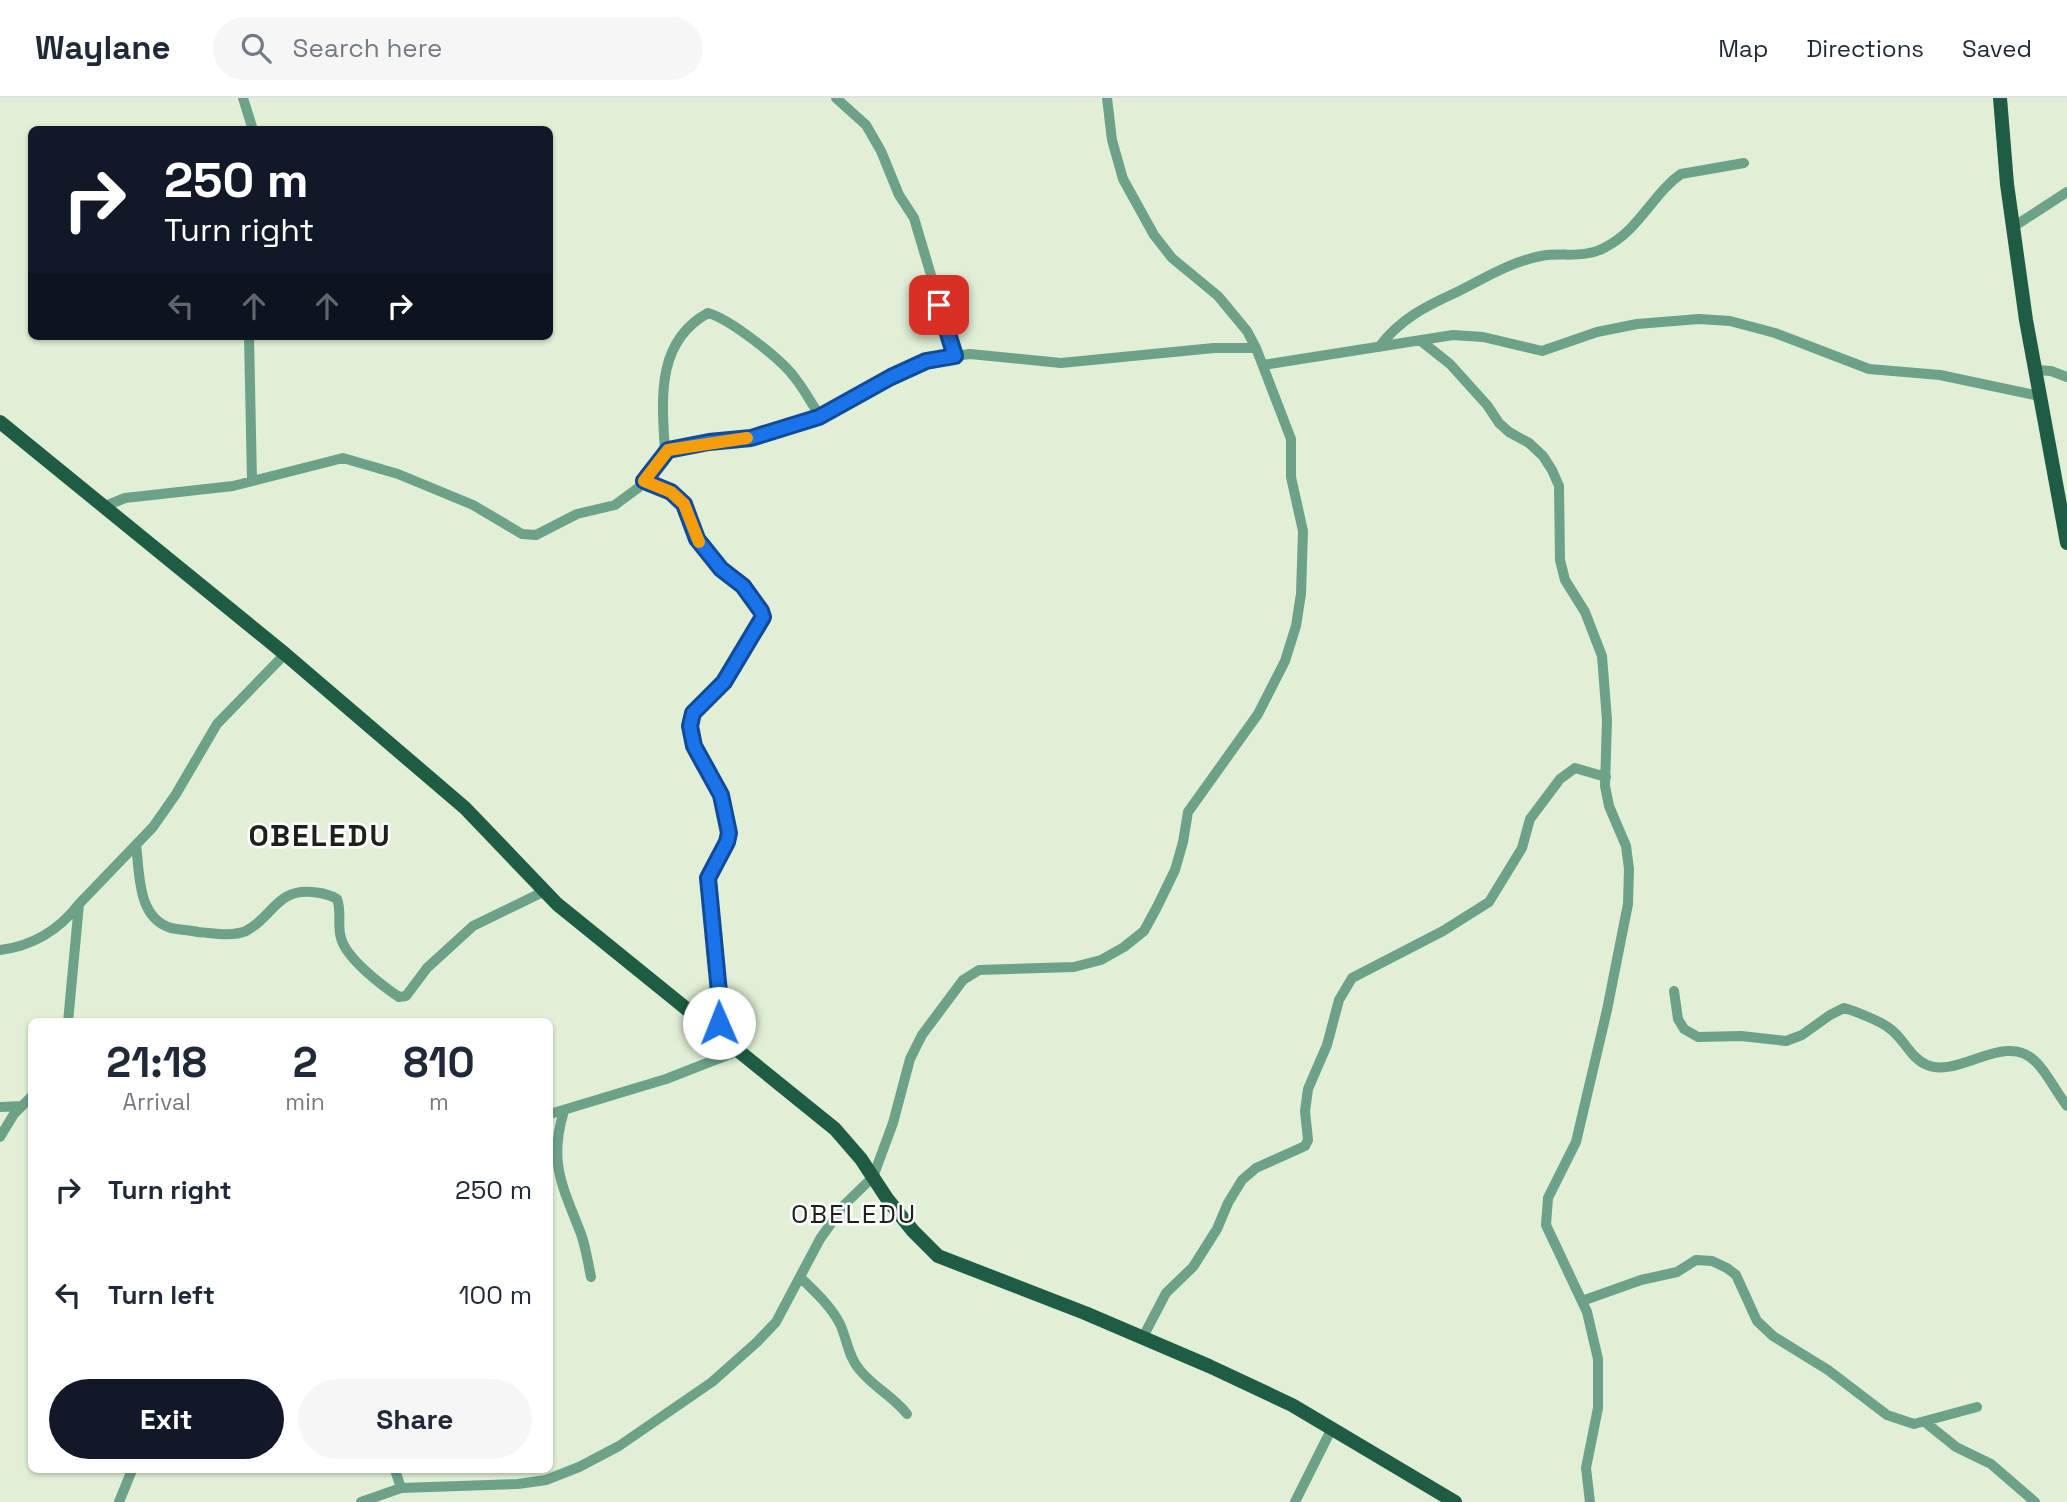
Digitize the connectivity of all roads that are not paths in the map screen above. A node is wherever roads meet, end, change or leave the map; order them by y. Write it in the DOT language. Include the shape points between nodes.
graph roads {
  1 [pos="243,98"];
  2 [pos="836,98"];
  3 [pos="1107,98"];
  4 [pos="2000,98"];
  5 [pos="252,126"];
  6 [pos="1744,163"];
  7 [pos="2067,192"];
  8 [pos="2013,227"];
  9 [pos="249,340"];
  10 [pos="1421,341"];
  11 [pos="1379,347"];
  12 [pos="1256,348"];
  13 [pos="955,356"];
  14 [pos="1263,365"];
  15 [pos="2036,370"];
  16 [pos="2067,377"];
  17 [pos="2039,396"];
  18 [pos="816,410"];
  19 [pos="0,422"];
  20 [pos="665,452"];
  21 [pos="252,481"];
  22 [pos="644,481"];
  23 [pos="103,507"];
  24 [pos="2067,543"];
  25 [pos="285,654"];
  26 [pos="1606,777"];
  27 [pos="136,845"];
  28 [pos="545,891"];
  29 [pos="79,904"];
  30 [pos="0,950"];
  31 [pos="1674,991"];
  32 [pos="68,1018"];
  33 [pos="714,1031"];
  34 [pos="738,1051"];
  35 [pos="28,1100"];
  36 [pos="21,1106"];
  37 [pos="2067,1106"];
  38 [pos="0,1107"];
  39 [pos="564,1111"];
  40 [pos="553,1113"];
  41 [pos="0,1137"];
  42 [pos="553,1154"];
  43 [pos="873,1177"];
  44 [pos="591,1277"];
  45 [pos="801,1278"];
  46 [pos="1582,1301"];
  47 [pos="1143,1338"];
  48 [pos="1977,1407"];
  49 [pos="907,1414"];
  50 [pos="1925,1422"];
  51 [pos="1332,1428"];
  52 [pos="131,1473"];
  53 [pos="396,1473"];
  54 [pos="401,1488"];
  55 [pos="119,1502"];
  56 [pos="361,1502"];
  57 [pos="1295,1502"];
  58 [pos="1455,1502"];
  59 [pos="1590,1502"];
  60 [pos="2035,1502"];
  1 -- 5 [label="street"];
  2 -- 13 [label="street" via="866,125 914,218"];
  3 -- 12 [label="street" via="1123,179 1154,235 1172,258 1218,296"];
  4 -- 8 [label="main road"];
  6 -- 11 [label="street" via="1681,174 1637,223 1603,249 1583,255 1545,255 1507,266 1406,318"];
  7 -- 8 [label="street"];
  8 -- 15 [label="main road"];
  9 -- 21 [label="street"];
  10 -- 11 [label="street"];
  10 -- 17 [label="street" via="1435,336 1483,337 1542,351 1637,324 1730,320 1869,369 1940,375"];
  10 -- 26 [label="street" via="1450,364 1499,424 1543,456 1559,486 1560,560 1565,580 1585,612 1602,656"];
  11 -- 14 [label="street"];
  12 -- 13 [label="street" via="1060,363"];
  12 -- 14 [label="street"];
  13 -- 20 [label="street" via="926,361 819,417 751,438"];
  14 -- 43 [label="street" via="1291,439 1291,477 1303,531 1300,605 1285,661 1258,714 1188,812 1175,870 1144,931 1101,960 1074,967 979,970 963,980 922,1035 911,1059"];
  15 -- 16 [label="street"];
  15 -- 17 [label="main road"];
  17 -- 24 [label="main road"];
  18 -- 20 [label="street" via="780,362 729,323 708,313 680,337 669,358 663,392"];
  19 -- 23 [label="main road"];
  20 -- 22 [label="street"];
  21 -- 22 [label="street" via="343,458 398,474 473,505 522,534 536,535 577,514 615,505"];
  21 -- 23 [label="street" via="125,498"];
  22 -- 33 [label="street" via="671,492 684,504 697,539 721,569 743,586 763,617 724,682 690,719 694,746 721,795 729,833 708,878 721,1013"];
  23 -- 25 [label="main road"];
  25 -- 27 [label="street" via="217,724 176,794"];
  25 -- 28 [label="main road" via="465,807"];
  26 -- 46 [label="street" via="1609,806 1626,846 1628,904 1576,1142 1548,1198 1546,1225"];
  26 -- 47 [label="street" via="1575,768 1560,779 1530,819 1522,848 1489,902 1443,932 1352,978 1339,1000 1308,1089 1306,1146 1256,1168 1242,1180 1193,1267 1166,1293"];
  27 -- 28 [label="street" via="141,891 157,921 182,930 242,932 286,896 327,894 340,907 344,947 370,975 402,998 473,926"];
  27 -- 29 [label="street"];
  28 -- 33 [label="main road"];
  29 -- 30 [label="street" via="42,938 24,947"];
  29 -- 32 [label="street"];
  31 -- 37 [label="street" via="1678,1019 1698,1037 1786,1041 1844,1008 1889,1028 1927,1065 1946,1068 2002,1052 2027,1055"];
  33 -- 34 [label="main road"];
  34 -- 39 [label="street"];
  34 -- 43 [label="main road" via="835,1129"];
  35 -- 36 [label="street"];
  36 -- 38 [label="street"];
  36 -- 41 [label="street"];
  39 -- 40 [label="street"];
  39 -- 42 [label="street"];
  42 -- 44 [label="street"];
  43 -- 45 [label="street" via="844,1205"];
  43 -- 47 [label="main road" via="938,1256"];
  45 -- 49 [label="street" via="829,1307 858,1369 897,1400"];
  45 -- 54 [label="street" via="776,1322 757,1342 712,1382 620,1446 546,1480"];
  46 -- 50 [label="street" via="1677,1272 1696,1260 1712,1261 1737,1275 1757,1321 1773,1336 1887,1415 1914,1424"];
  46 -- 59 [label="street" via="1598,1359 1598,1408 1586,1468"];
  47 -- 51 [label="main road" via="1292,1405"];
  48 -- 50 [label="street"];
  50 -- 60 [label="street" via="1956,1447 1991,1464"];
  51 -- 57 [label="street"];
  51 -- 58 [label="main road"];
  52 -- 55 [label="street"];
  53 -- 54 [label="street"];
  54 -- 56 [label="street"];
}
